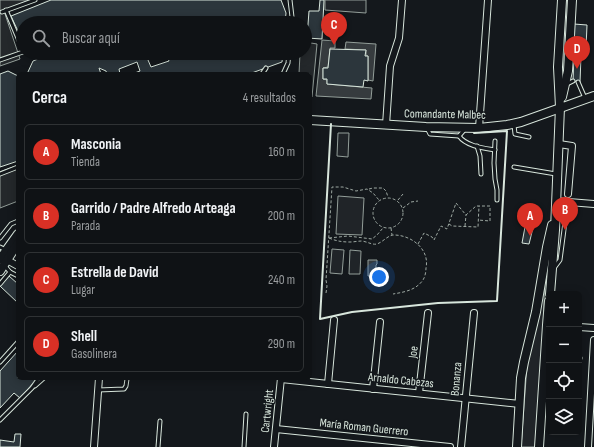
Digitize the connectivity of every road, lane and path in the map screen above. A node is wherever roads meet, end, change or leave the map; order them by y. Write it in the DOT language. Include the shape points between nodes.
graph roads {
  1 [pos="35,0"];
  2 [pos="290,0"];
  3 [pos="402,0"];
  4 [pos="488,0"];
  5 [pos="562,0"];
  6 [pos="572,0"];
  7 [pos="6,10"];
  8 [pos="2,12"];
  9 [pos="292,16"];
  10 [pos="16,34"];
  11 [pos="569,48"];
  12 [pos="579,53"];
  13 [pos="16,54"];
  14 [pos="0,60"];
  15 [pos="288,60"];
  16 [pos="266,68"];
  17 [pos="263,72"];
  18 [pos="285,72"];
  19 [pos="573,81"];
  20 [pos="578,82"];
  21 [pos="565,85"];
  22 [pos="594,96"];
  23 [pos="585,99"];
  24 [pos="560,107"];
  25 [pos="312,120"];
  26 [pos="514,123"];
  27 [pos="386,125"];
  28 [pos="426,127"];
  29 [pos="466,128"];
  30 [pos="479,128"];
  31 [pos="459,136"];
  32 [pos="529,137"];
  33 [pos="495,141"];
  34 [pos="559,144"];
  35 [pos="477,146"];
  36 [pos="495,150"];
  37 [pos="514,167"];
  38 [pos="16,168"];
  39 [pos="0,174"];
  40 [pos="481,174"];
  41 [pos="558,175"];
  42 [pos="367,189"];
  43 [pos="403,194"];
  44 [pos="568,194"];
  45 [pos="388,198"];
  46 [pos="379,200"];
  47 [pos="497,200"];
  48 [pos="397,201"];
  49 [pos="418,201"];
  50 [pos="594,204"];
  51 [pos="479,206"];
  52 [pos="403,208"];
  53 [pos="556,208"];
  54 [pos="466,215"];
  55 [pos="478,220"];
  56 [pos="16,222"];
  57 [pos="448,224"];
  58 [pos="465,226"];
  59 [pos="383,228"];
  60 [pos="391,228"];
  61 [pos="392,235"];
  62 [pos="16,236"];
  63 [pos="0,238"];
  64 [pos="329,238"];
  65 [pos="364,239"];
  66 [pos="363,241"];
  67 [pos="418,244"];
  68 [pos="16,246"];
  69 [pos="3,248"];
  70 [pos="3,264"];
  71 [pos="16,266"];
  72 [pos="10,272"];
  73 [pos="16,275"];
  74 [pos="0,284"];
  75 [pos="550,291"];
  76 [pos="326,293"];
  77 [pos="393,294"];
  78 [pos="428,313"];
  79 [pos="474,313"];
  80 [pos="334,320"];
  81 [pos="380,322"];
  82 [pos="533,324"];
  83 [pos="546,325"];
  84 [pos="582,327"];
  85 [pos="594,328"];
  86 [pos="594,340"];
  87 [pos="16,344"];
  88 [pos="0,362"];
  89 [pos="546,363"];
  90 [pos="38,380"];
  91 [pos="42,380"];
  92 [pos="99,380"];
  93 [pos="127,380"];
  94 [pos="281,380"];
  95 [pos="290,380"];
  96 [pos="328,384"];
  97 [pos="32,388"];
  98 [pos="373,389"];
  99 [pos="98,390"];
  100 [pos="419,393"];
  101 [pos="466,398"];
  102 [pos="520,404"];
  103 [pos="246,414"];
  104 [pos="0,420"];
  105 [pos="160,421"];
  106 [pos="276,429"];
  107 [pos="94,447"];
  108 [pos="158,447"];
  109 [pos="244,447"];
  110 [pos="274,447"];
  111 [pos="450,447"];
  112 [pos="461,447"];
  113 [pos="517,447"];
  114 [pos="539,447"];
  115 [pos="588,447"];
  1 -- 7 [label="lane"];
  2 -- 9 [label="lane"];
  3 -- 27 [label="street, Comandante Malbec" via="399,38 390,66"];
  4 -- 30 [label="street"];
  5 -- 24 [label="main road" via="558,67"];
  6 -- 11 [label="main road"];
  7 -- 8 [label="lane"];
  7 -- 10 [label="lane"];
  11 -- 12 [label="lane"];
  11 -- 21 [label="main road"];
  13 -- 14 [label="lane"];
  15 -- 18 [label="lane"];
  16 -- 17 [label="lane"];
  19 -- 21 [label="lane"];
  20 -- 23 [label="lane"];
  21 -- 24 [label="main road"];
  22 -- 23 [label="main road, Comandante Malbec"];
  23 -- 24 [label="main road, Comandante Malbec"];
  24 -- 26 [label="main road, Comandante Malbec"];
  24 -- 34 [label="main road"];
  25 -- 27 [label="main road, Comandante Malbec"];
  26 -- 30 [label="main road, Comandante Malbec"];
  26 -- 32 [label="lane" via="515,134"];
  27 -- 28 [label="main road, Comandante Malbec"];
  28 -- 29 [label="main road, Comandante Malbec"];
  28 -- 31 [label="lane" via="430,134"];
  29 -- 30 [label="main road, Comandante Malbec"];
  29 -- 31 [label="lane"];
  31 -- 35 [label="lane" via="462,140"];
  33 -- 36 [label="lane"];
  34 -- 41 [label="main road"];
  34 -- 44 [label="street" via="572,146"];
  35 -- 36 [label="lane"];
  35 -- 40 [label="lane"];
  36 -- 47 [label="lane"];
  37 -- 41 [label="lane"];
  38 -- 39 [label="lane"];
  41 -- 53 [label="main road"];
  42 -- 45 [label="path" via="383,188"];
  42 -- 46 [label="path"];
  42 -- 64 [label="path" via="356,191 332,187"];
  43 -- 48 [label="path"];
  45 -- 46 [label="path"];
  45 -- 48 [label="path"];
  46 -- 59 [label="path" via="373,212 375,221"];
  48 -- 52 [label="path"];
  49 -- 52 [label="path" via="411,202"];
  50 -- 53 [label="street"];
  51 -- 54 [label="path"];
  51 -- 55 [label="path"];
  51 -- 55 [label="path" via="490,206 490,221"];
  52 -- 60 [label="path" via="404,216 401,222"];
  53 -- 75 [label="main road"];
  53 -- 82 [label="main road"];
  54 -- 57 [label="path" via="456,203"];
  54 -- 58 [label="path"];
  55 -- 58 [label="path" via="478,227"];
  56 -- 63 [label="lane" via="11,224"];
  57 -- 58 [label="path"];
  57 -- 67 [label="path" via="447,228 441,226 434,240 424,233"];
  59 -- 60 [label="path"];
  59 -- 65 [label="path" via="372,239"];
  60 -- 61 [label="path"];
  61 -- 66 [label="path" via="376,244"];
  61 -- 67 [label="path" via="404,237"];
  62 -- 69 [label="main road"];
  64 -- 65 [label="path" via="348,236"];
  64 -- 66 [label="path" via="348,242"];
  64 -- 76 [label="path"];
  65 -- 66 [label="path"];
  67 -- 77 [label="path" via="426,256 424,279 412,290"];
  68 -- 70 [label="main road"];
  69 -- 70 [label="main road"];
  70 -- 71 [label="street"];
  70 -- 72 [label="lane"];
  72 -- 73 [label="lane"];
  72 -- 74 [label="lane"];
  78 -- 100 [label="street, Joe"];
  79 -- 101 [label="street, Bonanza"];
  80 -- 96 [label="street"];
  81 -- 98 [label="street"];
  82 -- 83 [label="street"];
  82 -- 102 [label="main road" via="524,362"];
  84 -- 85 [label="street"];
  86 -- 115 [label="street"];
  87 -- 88 [label="lane"];
  89 -- 114 [label="main road"];
  90 -- 97 [label="lane"];
  91 -- 97 [label="lane"];
  92 -- 99 [label="street"];
  93 -- 99 [label="lane" via="124,389"];
  94 -- 106 [label="street, Cartwright"];
  95 -- 96 [label="street, Arnaldo Cabezas"];
  96 -- 98 [label="street, Arnaldo Cabezas"];
  97 -- 104 [label="lane"];
  98 -- 100 [label="street, Arnaldo Cabezas"];
  99 -- 107 [label="street"];
  100 -- 101 [label="street, Arnaldo Cabezas"];
  101 -- 102 [label="street, Arnaldo Cabezas"];
  101 -- 112 [label="street, Bonanza"];
  102 -- 113 [label="main road"];
  103 -- 109 [label="lane"];
  105 -- 108 [label="lane"];
  106 -- 110 [label="street, Cartwright"];
  106 -- 111 [label="street, María Roman Guerrero"];
}
